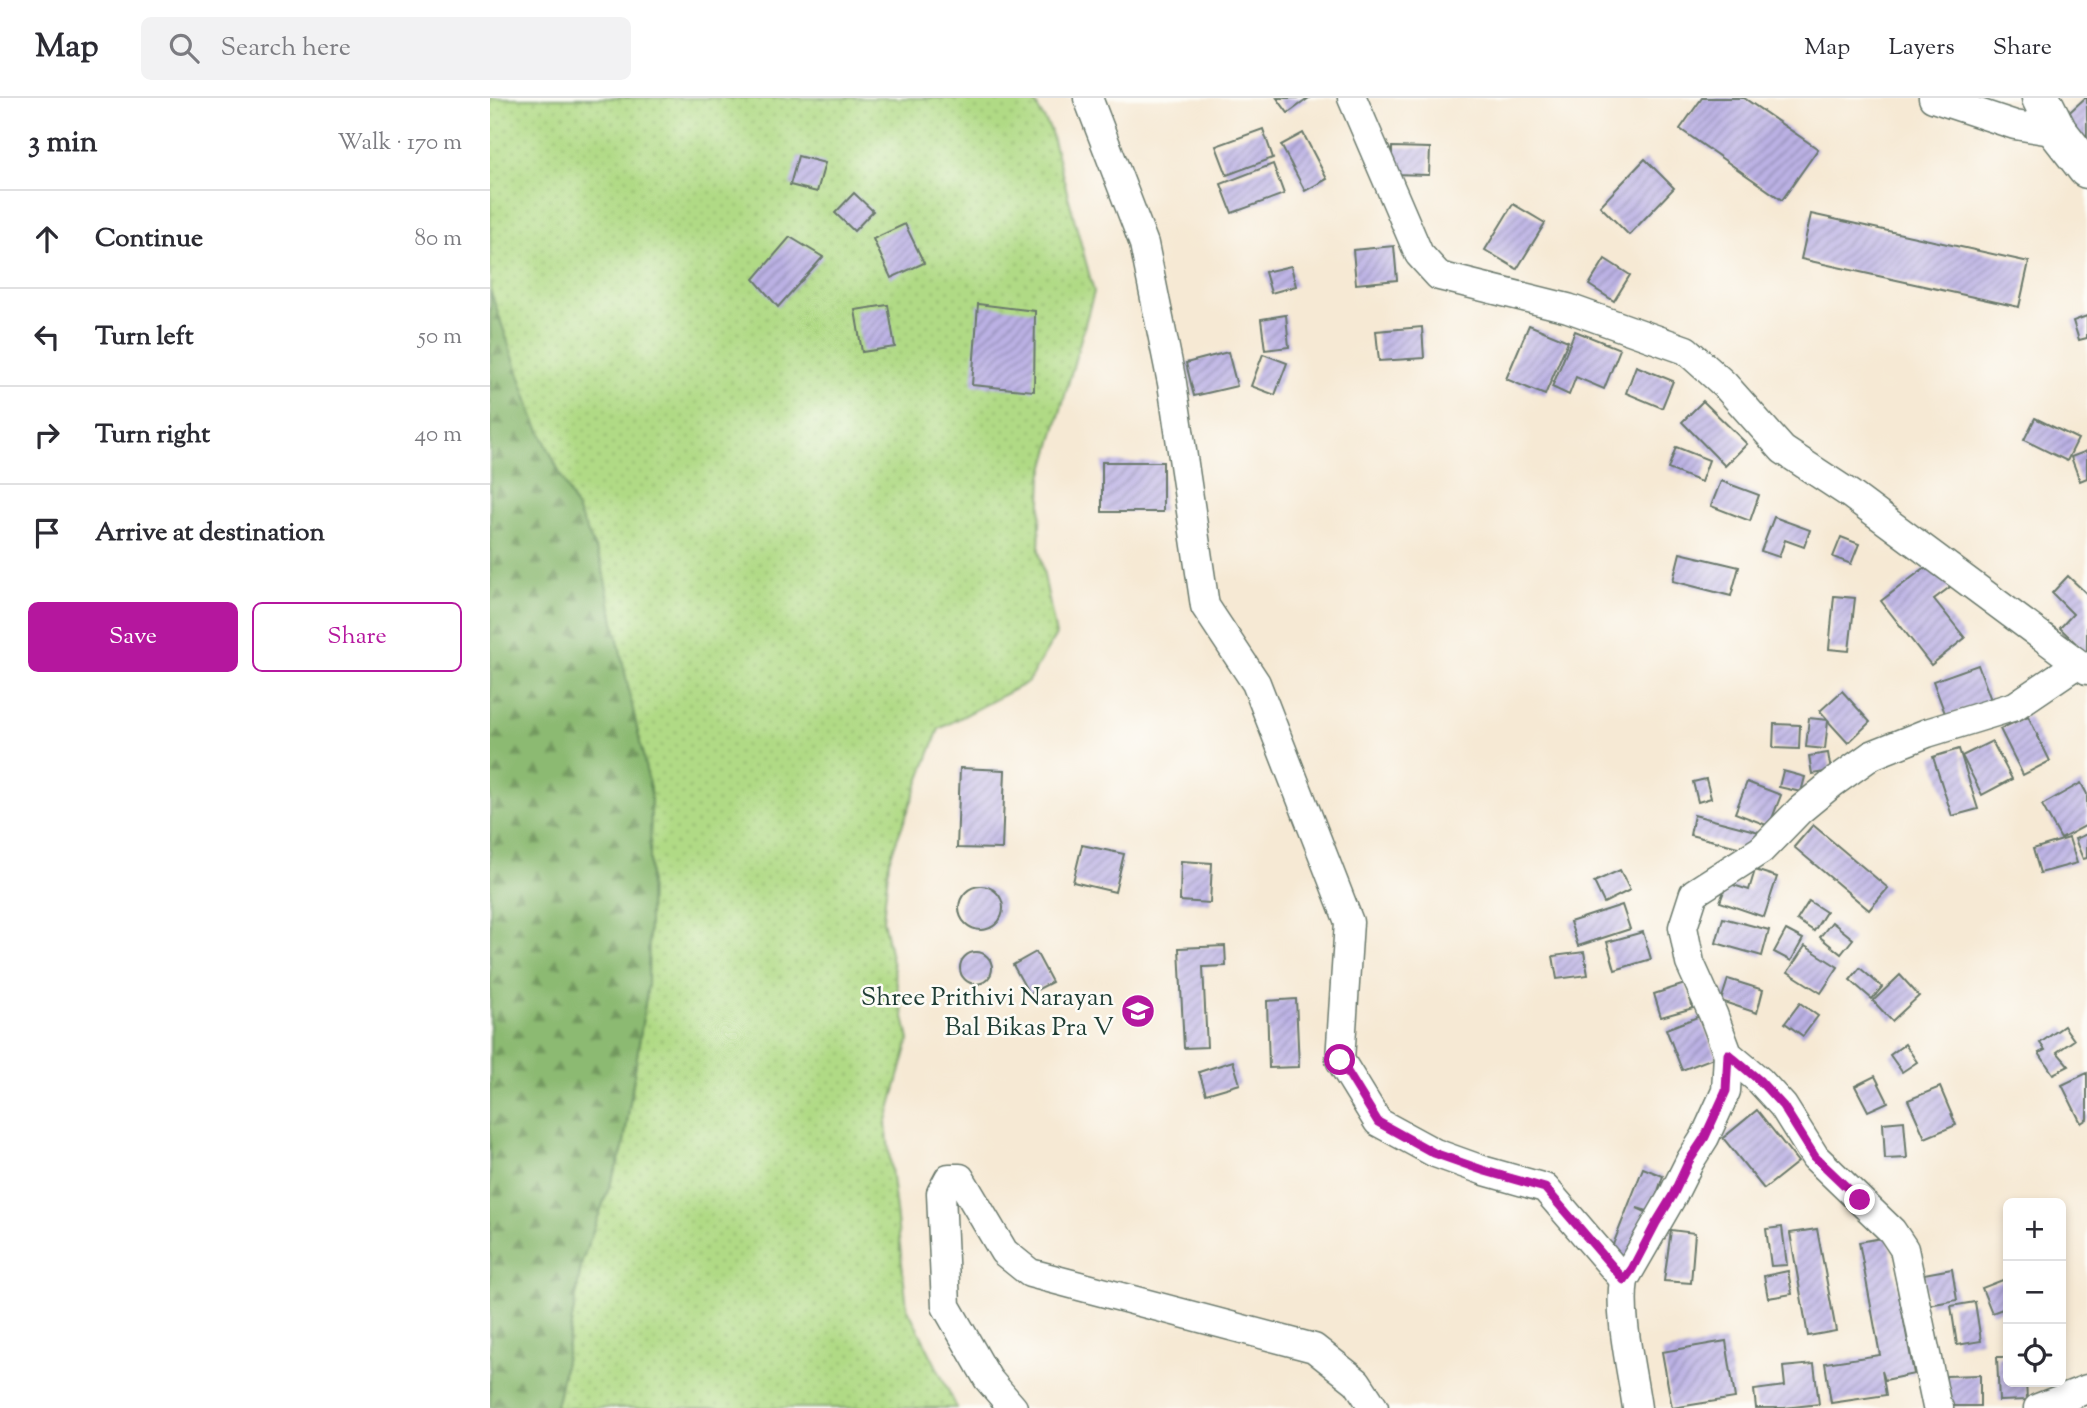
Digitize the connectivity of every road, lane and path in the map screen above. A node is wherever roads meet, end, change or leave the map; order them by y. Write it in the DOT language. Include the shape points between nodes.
graph roads {
  1 [pos="1088,98"];
  2 [pos="1352,98"];
  3 [pos="1933,98"];
  4 [pos="2041,98"];
  5 [pos="2058,132"];
  6 [pos="2087,169"];
  7 [pos="2082,667"];
  8 [pos="1728,1054"];
  9 [pos="1624,1280"];
  10 [pos="2087,1389"];
  11 [pos="1013,1408"];
  12 [pos="1374,1408"];
  13 [pos="1637,1408"];
  14 [pos="1939,1408"];
  15 [pos="2038,1408"];
  1 -- 9 [label="street" via="1144,244 1172,383 1205,606 1256,682 1349,922 1340,1060 1378,1122 1434,1153 1545,1188"];
  2 -- 7 [label="street" via="1419,254 1439,276 1568,308 1686,350 1725,385 1783,450 1850,494"];
  3 -- 5 [label="street" via="2015,125"];
  4 -- 5 [label="street"];
  5 -- 6 [label="street"];
  7 -- 8 [label="street" via="2015,706 1872,755 1800,810 1762,850 1694,893 1683,927 1690,963"];
  8 -- 9 [label="street" via="1726,1091"];
  8 -- 14 [label="street" via="1783,1106 1815,1157 1892,1231 1904,1249"];
  9 -- 13 [label="street"];
  10 -- 15 [label="street"];
  11 -- 12 [label="street" via="988,1379 946,1306 941,1193 949,1178 960,1178 1004,1252 1030,1273 1314,1348 1357,1382"];
}
